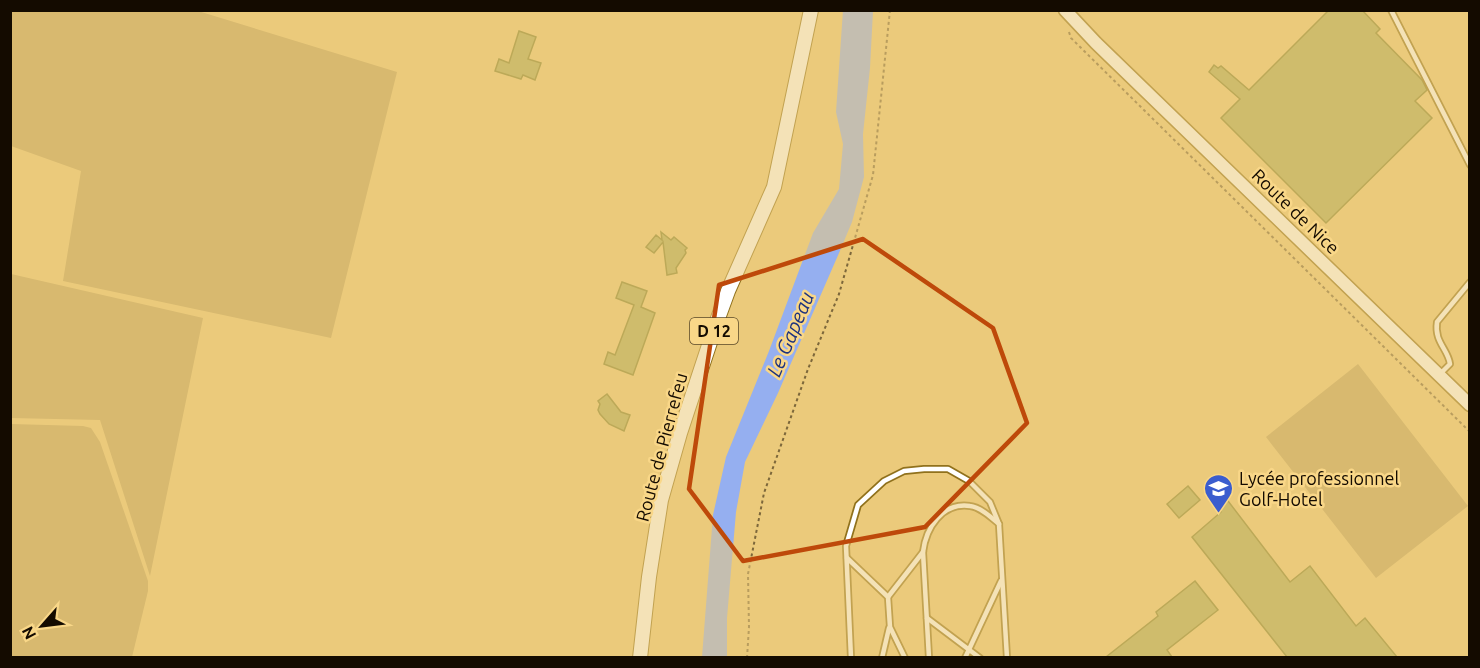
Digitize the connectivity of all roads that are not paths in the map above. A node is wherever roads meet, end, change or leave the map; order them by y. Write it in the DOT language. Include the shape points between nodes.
graph roads {
  1 [pos="811,10"];
  2 [pos="1391,10"];
  3 [pos="1061,13"];
  4 [pos="1470,165"];
  5 [pos="1470,282"];
  6 [pos="1439,375"];
  7 [pos="1470,405"];
  8 [pos="999,524"];
  9 [pos="923,552"];
  10 [pos="847,557"];
  11 [pos="1003,579"];
  12 [pos="888,597"];
  13 [pos="927,618"];
  14 [pos="890,627"];
  15 [pos="969,649"];
  16 [pos="640,657"];
  17 [pos="851,657"];
  18 [pos="882,657"];
  19 [pos="905,657"];
  20 [pos="929,657"];
  21 [pos="965,657"];
  22 [pos="980,657"];
  23 [pos="1007,657"];
  1 -- 16 [label="main road, Route de Pierrefeu / D 12" via="774,187 717,321 661,500"];
  2 -- 4 [label="lane"];
  3 -- 6 [label="main road, Route de Nice"];
  5 -- 6 [label="lane" via="1437,322 1442,348 1450,360"];
  6 -- 7 [label="main road, Route de Nice"];
  8 -- 9 [label="lane" via="970,506 952,508 931,527"];
  8 -- 10 [label="lane" via="990,502 969,481 948,469 904,471 884,481 858,505 846,546"];
  8 -- 11 [label="lane"];
  9 -- 12 [label="lane"];
  9 -- 13 [label="lane"];
  10 -- 12 [label="lane"];
  10 -- 17 [label="lane"];
  11 -- 15 [label="lane"];
  11 -- 23 [label="lane"];
  12 -- 14 [label="lane"];
  13 -- 15 [label="lane"];
  13 -- 20 [label="lane"];
  14 -- 18 [label="lane"];
  14 -- 19 [label="lane"];
  15 -- 21 [label="lane"];
  15 -- 22 [label="lane"];
}
